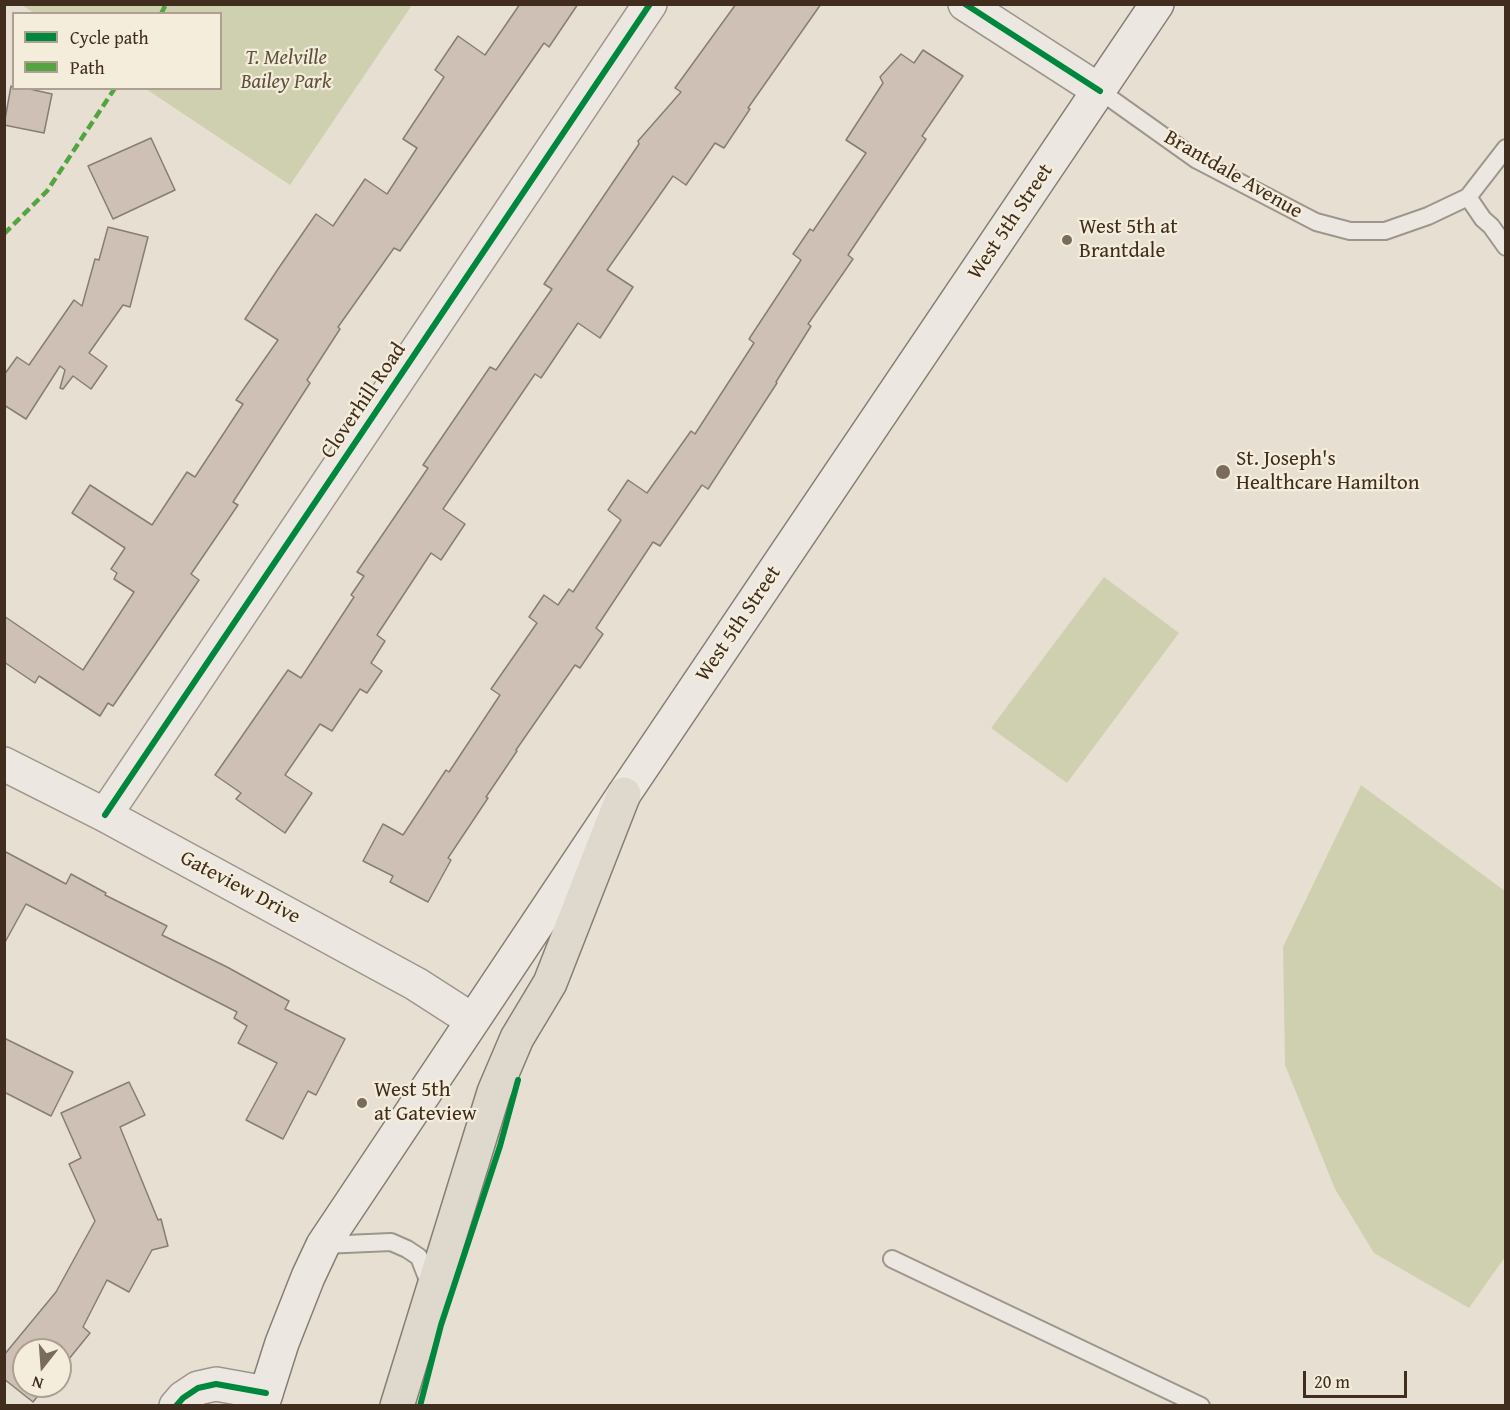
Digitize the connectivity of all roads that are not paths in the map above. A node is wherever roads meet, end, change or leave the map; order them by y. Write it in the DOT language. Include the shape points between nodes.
graph roads {
  1 [pos="650,4"];
  2 [pos="965,4"];
  3 [pos="1157,4"];
  4 [pos="1100,91"];
  5 [pos="1506,148"];
  6 [pos="1468,197"];
  7 [pos="1506,247"];
  8 [pos="4,764"];
  9 [pos="624,794"];
  10 [pos="105,815"];
  11 [pos="472,1020"];
  12 [pos="323,1245"];
  13 [pos="892,1259"];
  14 [pos="433,1292"];
  15 [pos="264,1399"];
  16 [pos="176,1406"];
  17 [pos="397,1406"];
  18 [pos="1201,1406"];
  1 -- 10 [label="street, Cloverhill Road"];
  2 -- 4 [label="street, Brantdale Avenue"];
  3 -- 4 [label="street, West 5th Street"];
  4 -- 6 [label="lane, Brantdale Avenue" via="1197,160 1316,222 1350,231 1385,231"];
  4 -- 9 [label="street, West 5th Street"];
  5 -- 6 [label="lane, Brantdale Avenue"];
  6 -- 7 [label="lane"];
  8 -- 10 [label="street, Gateview Drive"];
  9 -- 11 [label="street, West 5th Street"];
  9 -- 14 [label="main road" via="550,983 517,1038 494,1092"];
  10 -- 11 [label="street, Gateview Drive" via="416,984"];
  11 -- 12 [label="street, West 5th Street"];
  12 -- 14 [label="lane" via="399,1245 419,1257"];
  12 -- 15 [label="street, West 5th Street" via="282,1343"];
  13 -- 18 [label="lane"];
  14 -- 17 [label="main road"];
  15 -- 16 [label="street" via="216,1384 198,1388"];
}
